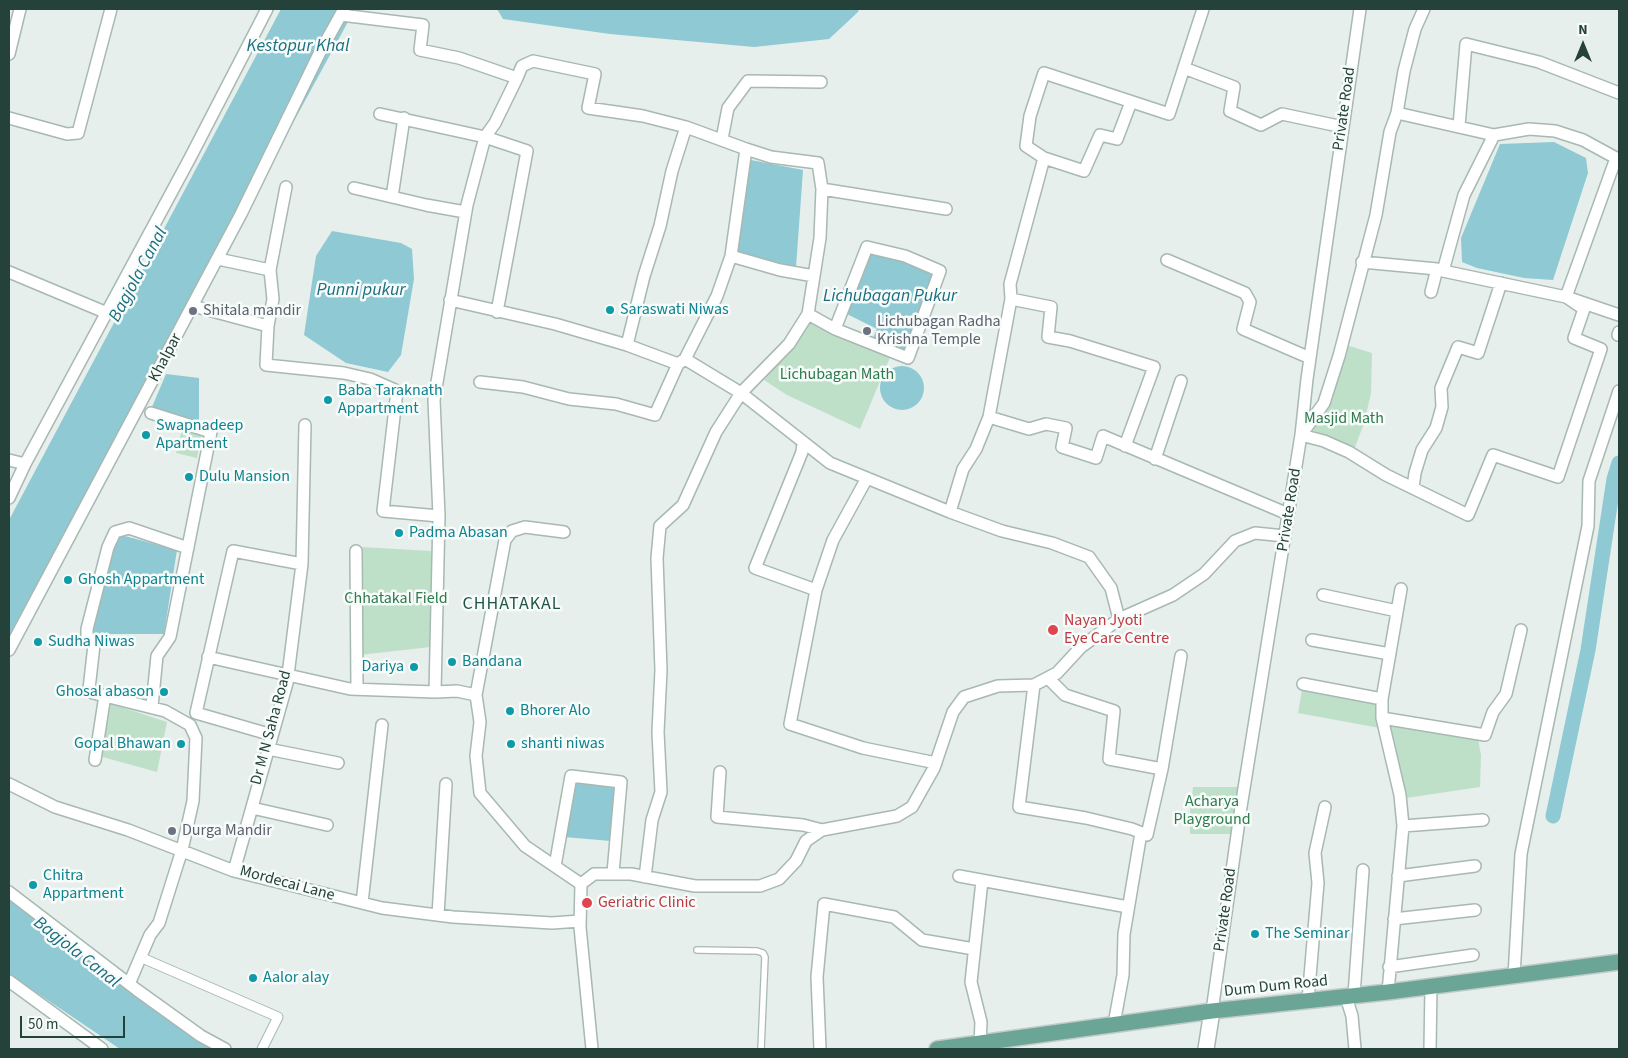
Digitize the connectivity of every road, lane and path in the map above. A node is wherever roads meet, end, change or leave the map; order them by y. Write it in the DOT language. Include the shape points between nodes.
graph roads {
  1 [pos="20,9"];
  2 [pos="111,9"];
  3 [pos="267,9"];
  4 [pos="1203,9"];
  5 [pos="1360,9"];
  6 [pos="1424,9"];
  7 [pos="342,12"];
  8 [pos="9,54"];
  9 [pos="1184,68"];
  10 [pos="517,78"];
  11 [pos="821,82"];
  12 [pos="1619,93"];
  13 [pos="1131,102"];
  14 [pos="1397,113"];
  15 [pos="380,114"];
  16 [pos="9,118"];
  17 [pos="404,118"];
  18 [pos="686,126"];
  19 [pos="1459,126"];
  20 [pos="1343,128"];
  21 [pos="1494,135"];
  22 [pos="485,136"];
  23 [pos="722,139"];
  24 [pos="746,149"];
  25 [pos="1618,155"];
  26 [pos="1044,158"];
  27 [pos="286,187"];
  28 [pos="354,188"];
  29 [pos="822,190"];
  30 [pos="392,197"];
  31 [pos="946,209"];
  32 [pos="466,212"];
  33 [pos="731,256"];
  34 [pos="218,259"];
  35 [pos="1167,260"];
  36 [pos="1362,262"];
  37 [pos="270,270"];
  38 [pos="1440,270"];
  39 [pos="9,272"];
  40 [pos="814,276"];
  41 [pos="1501,283"];
  42 [pos="1431,292"];
  43 [pos="1566,297"];
  44 [pos="1011,299"];
  45 [pos="450,300"];
  46 [pos="193,306"];
  47 [pos="497,312"];
  48 [pos="107,313"];
  49 [pos="808,314"];
  50 [pos="1619,315"];
  51 [pos="268,326"];
  52 [pos="835,329"];
  53 [pos="626,345"];
  54 [pos="1310,358"];
  55 [pos="682,361"];
  56 [pos="1181,381"];
  57 [pos="480,382"];
  58 [pos="1619,391"];
  59 [pos="741,393"];
  60 [pos="151,413"];
  61 [pos="989,417"];
  62 [pos="306,426"];
  63 [pos="1301,435"];
  64 [pos="803,442"];
  65 [pos="1125,446"];
  66 [pos="1155,459"];
  67 [pos="9,460"];
  68 [pos="25,464"];
  69 [pos="867,478"];
  70 [pos="1413,488"];
  71 [pos="9,498"];
  72 [pos="950,512"];
  73 [pos="1288,514"];
  74 [pos="438,516"];
  75 [pos="564,532"];
  76 [pos="1286,536"];
  77 [pos="188,548"];
  78 [pos="356,551"];
  79 [pos="302,564"];
  80 [pos="1401,589"];
  81 [pos="816,590"];
  82 [pos="1323,595"];
  83 [pos="1397,612"];
  84 [pos="1119,619"];
  85 [pos="1521,630"];
  86 [pos="1312,640"];
  87 [pos="9,650"];
  88 [pos="1390,654"];
  89 [pos="1181,656"];
  90 [pos="208,657"];
  91 [pos="288,674"];
  92 [pos="1048,678"];
  93 [pos="1303,684"];
  94 [pos="1034,685"];
  95 [pos="357,688"];
  96 [pos="435,692"];
  97 [pos="105,695"];
  98 [pos="476,695"];
  99 [pos="1382,699"];
  100 [pos="152,706"];
  101 [pos="1382,718"];
  102 [pos="382,725"];
  103 [pos="272,735"];
  104 [pos="268,748"];
  105 [pos="95,760"];
  106 [pos="338,763"];
  107 [pos="936,763"];
  108 [pos="1162,769"];
  109 [pos="720,772"];
  110 [pos="9,784"];
  111 [pos="446,784"];
  112 [pos="1325,807"];
  113 [pos="252,808"];
  114 [pos="1483,820"];
  115 [pos="327,825"];
  116 [pos="1402,826"];
  117 [pos="822,830"];
  118 [pos="1141,833"];
  119 [pos="182,850"];
  120 [pos="554,866"];
  121 [pos="1475,866"];
  122 [pos="1363,870"];
  123 [pos="234,871"];
  124 [pos="612,874"];
  125 [pos="959,876"];
  126 [pos="1398,876"];
  127 [pos="645,877"];
  128 [pos="982,881"];
  129 [pos="581,884"];
  130 [pos="9,892"];
  131 [pos="362,903"];
  132 [pos="1128,907"];
  133 [pos="1475,910"];
  134 [pos="438,915"];
  135 [pos="1394,919"];
  136 [pos="580,921"];
  137 [pos="974,949"];
  138 [pos="697,950"];
  139 [pos="1473,954"];
  140 [pos="140,957"];
  141 [pos="1619,962"];
  142 [pos="1389,967"];
  143 [pos="1514,976"];
  144 [pos="9,981"];
  145 [pos="129,984"];
  146 [pos="1431,986"];
  147 [pos="1388,992"];
  148 [pos="1350,996"];
  149 [pos="1308,1000"];
  150 [pos="1212,1011"];
  151 [pos="1114,1024"];
  152 [pos="980,1044"];
  153 [pos="102,1049"];
  154 [pos="225,1049"];
  155 [pos="262,1049"];
  156 [pos="592,1049"];
  157 [pos="761,1049"];
  158 [pos="820,1049"];
  159 [pos="937,1049"];
  160 [pos="1206,1049"];
  161 [pos="1355,1049"];
  162 [pos="1430,1049"];
  1 -- 8 [label="street"];
  2 -- 16 [label="street" via="78,133 67,134"];
  3 -- 48 [label="street"];
  4 -- 9 [label="street"];
  5 -- 20 [label="street, Private Road"];
  6 -- 14 [label="street" via="1415,29"];
  7 -- 10 [label="street" via="423,25 420,50 459,58"];
  7 -- 34 [label="street, Khalpar"];
  9 -- 13 [label="street" via="1169,114"];
  9 -- 20 [label="street" via="1234,87 1230,111 1261,125 1282,114"];
  10 -- 18 [label="street" via="522,66 533,61 595,74 588,108"];
  10 -- 22 [label="street"];
  11 -- 23 [label="street" via="748,82 728,108"];
  12 -- 19 [label="street" via="1539,62 1466,44"];
  13 -- 26 [label="street" via="1117,139 1100,135 1084,171"];
  13 -- 26 [label="street" via="1044,73 1030,116 1026,146"];
  14 -- 19 [label="street"];
  14 -- 36 [label="street" via="1390,132 1376,214"];
  15 -- 17 [label="street"];
  17 -- 22 [label="street"];
  17 -- 30 [label="street"];
  18 -- 23 [label="street"];
  18 -- 53 [label="street"];
  19 -- 21 [label="street"];
  20 -- 54 [label="street, Private Road"];
  21 -- 25 [label="street" via="1529,129 1555,131"];
  21 -- 38 [label="street" via="1464,195"];
  22 -- 32 [label="street"];
  22 -- 47 [label="street" via="527,151"];
  23 -- 24 [label="street"];
  24 -- 29 [label="street" via="771,157 818,164"];
  24 -- 33 [label="street"];
  25 -- 43 [label="street"];
  26 -- 44 [label="street" via="1010,284"];
  27 -- 37 [label="street"];
  28 -- 30 [label="street"];
  29 -- 31 [label="street"];
  29 -- 40 [label="street"];
  30 -- 32 [label="street"];
  32 -- 45 [label="street"];
  33 -- 40 [label="street"];
  33 -- 55 [label="street" via="717,296"];
  34 -- 37 [label="street"];
  34 -- 46 [label="street, Khalpar"];
  35 -- 54 [label="street" via="1245,293 1250,302 1243,329"];
  36 -- 38 [label="street"];
  36 -- 63 [label="street" via="1324,403"];
  37 -- 51 [label="street" via="273,299"];
  38 -- 41 [label="street"];
  38 -- 42 [label="street"];
  39 -- 48 [label="street"];
  40 -- 49 [label="street"];
  41 -- 43 [label="street"];
  41 -- 70 [label="street" via="1478,353 1458,347 1441,388 1442,407 1436,428 1422,450"];
  43 -- 50 [label="street"];
  43 -- 70 [label="street" via="1584,309 1574,338 1601,348 1558,477 1493,455 1468,515"];
  44 -- 61 [label="street"];
  44 -- 65 [label="street" via="1051,307 1048,337 1154,367"];
  45 -- 47 [label="street"];
  45 -- 74 [label="street" via="434,400"];
  46 -- 51 [label="street"];
  46 -- 87 [label="street, Khalpar"];
  47 -- 53 [label="street" via="555,324"];
  48 -- 68 [label="street"];
  49 -- 52 [label="street"];
  49 -- 59 [label="street" via="789,344"];
  51 -- 74 [label="street" via="266,365 344,373 370,379 397,391 383,511"];
  52 -- 52 [label="street" via="908,358 940,270 905,256 867,247"];
  53 -- 55 [label="street"];
  54 -- 63 [label="street, Private Road"];
  55 -- 57 [label="street" via="655,414 616,404 568,399 524,387"];
  55 -- 59 [label="street"];
  56 -- 66 [label="street"];
  58 -- 143 [label="street" via="1590,481 1588,526 1521,854"];
  59 -- 64 [label="street"];
  59 -- 127 [label="street" via="713,438 683,505 660,526 657,558 662,670 658,732 662,792 652,820"];
  60 -- 77 [label="street" via="211,432"];
  61 -- 65 [label="street" via="1029,429 1046,424 1066,428 1062,447 1096,458 1103,436"];
  61 -- 72 [label="street" via="976,449 963,469"];
  62 -- 79 [label="street, Dr M N Saha Road"];
  63 -- 70 [label="street" via="1324,440"];
  63 -- 73 [label="street, Private Road"];
  64 -- 69 [label="street" via="830,463"];
  64 -- 81 [label="street" via="802,452 756,568"];
  65 -- 66 [label="street"];
  66 -- 73 [label="street"];
  67 -- 68 [label="street"];
  68 -- 71 [label="street"];
  69 -- 72 [label="street"];
  69 -- 81 [label="street" via="833,540"];
  72 -- 84 [label="street" via="1089,557 1111,588"];
  73 -- 76 [label="street, Private Road"];
  74 -- 96 [label="street"];
  75 -- 98 [label="street" via="525,527 512,531 505,540"];
  76 -- 84 [label="street" via="1255,533 1236,541 1204,574 1173,595"];
  76 -- 150 [label="street, Private Road" via="1241,807"];
  77 -- 97 [label="street" via="129,528 120,528 112,536 87,629 94,645 89,689"];
  77 -- 100 [label="street" via="170,637 157,656"];
  78 -- 95 [label="street"];
  79 -- 90 [label="street" via="233,551"];
  79 -- 91 [label="street, Dr M N Saha Road"];
  80 -- 83 [label="street"];
  81 -- 107 [label="street" via="790,724 863,748"];
  82 -- 83 [label="street"];
  83 -- 88 [label="street"];
  84 -- 92 [label="street"];
  85 -- 101 [label="street" via="1506,694 1493,712 1485,735"];
  86 -- 88 [label="street"];
  88 -- 99 [label="street"];
  89 -- 108 [label="street"];
  90 -- 91 [label="street"];
  90 -- 103 [label="street" via="196,713"];
  91 -- 95 [label="street"];
  91 -- 103 [label="street, Dr M N Saha Road"];
  92 -- 94 [label="street"];
  92 -- 108 [label="street" via="1065,695 1114,711 1109,759"];
  93 -- 99 [label="street"];
  94 -- 107 [label="street" via="998,686 964,697 953,712"];
  94 -- 118 [label="street" via="1019,807 1086,818"];
  95 -- 96 [label="street"];
  96 -- 98 [label="street" via="458,691"];
  97 -- 100 [label="street"];
  97 -- 105 [label="street"];
  98 -- 120 [label="street" via="480,722 476,756 480,793 525,846"];
  99 -- 101 [label="street"];
  100 -- 119 [label="street" via="190,725 196,738 192,802"];
  101 -- 116 [label="street" via="1400,795"];
  102 -- 131 [label="street"];
  103 -- 104 [label="street, Dr M N Saha Road"];
  104 -- 106 [label="street"];
  104 -- 113 [label="street, Dr M N Saha Road"];
  107 -- 117 [label="street" via="912,807 897,816"];
  108 -- 118 [label="street" via="1147,835"];
  109 -- 117 [label="street" via="717,818 803,825"];
  110 -- 119 [label="street, Mordecai Lane" via="55,807"];
  111 -- 134 [label="street"];
  112 -- 149 [label="street" via="1315,853 1318,884"];
  113 -- 115 [label="street"];
  113 -- 123 [label="street, Dr M N Saha Road"];
  114 -- 116 [label="street"];
  116 -- 126 [label="street"];
  117 -- 127 [label="street" via="806,841 796,861 779,879 760,886 695,886"];
  118 -- 132 [label="street"];
  119 -- 123 [label="street, Mordecai Lane"];
  119 -- 140 [label="street" via="159,923"];
  120 -- 124 [label="street" via="571,776 621,782"];
  120 -- 129 [label="street"];
  121 -- 126 [label="street"];
  122 -- 148 [label="street"];
  123 -- 131 [label="street, Mordecai Lane"];
  124 -- 127 [label="street"];
  124 -- 129 [label="street" via="594,874"];
  125 -- 128 [label="street"];
  126 -- 135 [label="street"];
  128 -- 132 [label="street"];
  128 -- 137 [label="street"];
  129 -- 136 [label="street"];
  130 -- 145 [label="street"];
  131 -- 134 [label="street, Mordecai Lane"];
  132 -- 151 [label="street" via="1123,975"];
  133 -- 135 [label="street"];
  134 -- 136 [label="street, Mordecai Lane" via="552,923"];
  135 -- 142 [label="street"];
  136 -- 156 [label="street"];
  137 -- 152 [label="street" via="971,982 982,1022"];
  137 -- 158 [label="street" via="922,940 894,917 824,904 817,977"];
  138 -- 157 [label="lane" via="763,953"];
  139 -- 142 [label="street"];
  140 -- 145 [label="street"];
  140 -- 155 [label="street" via="278,1017"];
  141 -- 143 [label="main road, Dum Dum Road"];
  142 -- 147 [label="street"];
  143 -- 146 [label="main road, Dum Dum Road"];
  144 -- 153 [label="street"];
  145 -- 154 [label="street" via="201,1036"];
  146 -- 147 [label="main road, Dum Dum Road"];
  146 -- 162 [label="street"];
  147 -- 148 [label="main road, Dum Dum Road"];
  148 -- 149 [label="main road, Dum Dum Road"];
  148 -- 161 [label="street"];
  149 -- 150 [label="main road, Dum Dum Road"];
  150 -- 151 [label="main road, Dum Dum Road"];
  150 -- 160 [label="street"];
  151 -- 152 [label="main road, Dum Dum Road"];
  152 -- 159 [label="main road, Dum Dum Road"];
}
